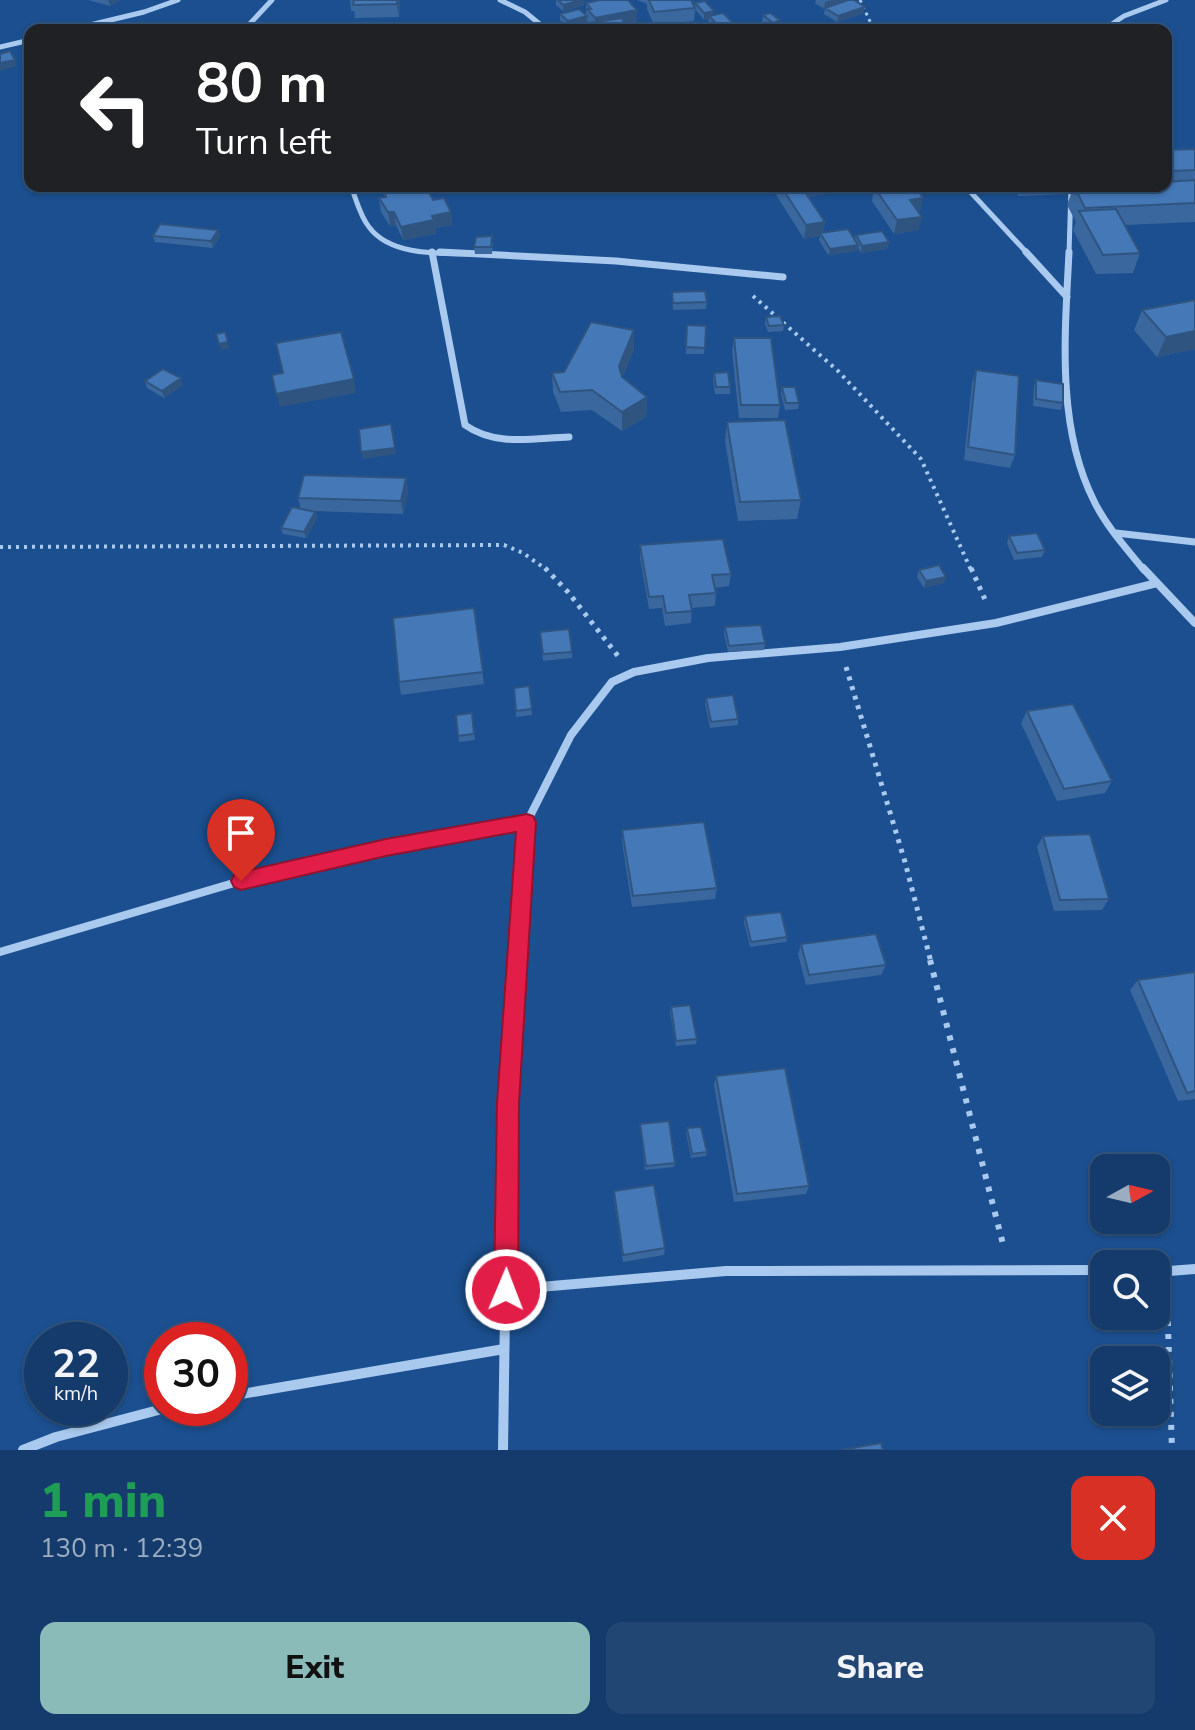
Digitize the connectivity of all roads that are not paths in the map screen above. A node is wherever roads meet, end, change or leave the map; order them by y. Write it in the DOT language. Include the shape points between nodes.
graph roads {
  1 [pos="178,0"];
  2 [pos="272,0"];
  3 [pos="500,0"];
  4 [pos="1166,0"];
  5 [pos="94,24"];
  6 [pos="250,24"];
  7 [pos="540,24"];
  8 [pos="1112,24"];
  9 [pos="24,41"];
  10 [pos="0,47"];
  11 [pos="353,192"];
  12 [pos="971,192"];
  13 [pos="1071,192"];
  14 [pos="432,252"];
  15 [pos="783,277"];
  16 [pos="1067,297"];
  17 [pos="569,437"];
  18 [pos="1115,533"];
  19 [pos="1195,542"];
  20 [pos="1157,583"];
  21 [pos="1195,623"];
  22 [pos="527,822"];
  23 [pos="0,952"];
  24 [pos="1195,1269"];
  25 [pos="1090,1270"];
  26 [pos="1170,1271"];
  27 [pos="506,1290"];
  28 [pos="504,1349"];
  29 [pos="248,1393"];
  30 [pos="144,1414"];
  31 [pos="23,1450"];
  32 [pos="503,1450"];
  1 -- 5 [label="street"];
  2 -- 6 [label="street"];
  3 -- 7 [label="street"];
  4 -- 8 [label="street"];
  9 -- 10 [label="street"];
  11 -- 14 [label="street" via="376,238"];
  12 -- 16 [label="street"];
  13 -- 16 [label="street"];
  14 -- 15 [label="street" via="616,261"];
  14 -- 17 [label="street" via="465,425 476,435 498,438"];
  16 -- 18 [label="street" via="1068,410 1086,486"];
  18 -- 19 [label="street"];
  18 -- 20 [label="street"];
  20 -- 21 [label="street"];
  20 -- 22 [label="street" via="996,623 840,647 708,658 637,672 601,693 571,735"];
  22 -- 23 [label="street" via="268,873"];
  22 -- 27 [label="street" via="508,1103"];
  24 -- 26 [label="street"];
  25 -- 27 [label="street" via="726,1271"];
  27 -- 28 [label="street"];
  28 -- 29 [label="street"];
  28 -- 32 [label="street"];
  30 -- 31 [label="street"];
}
